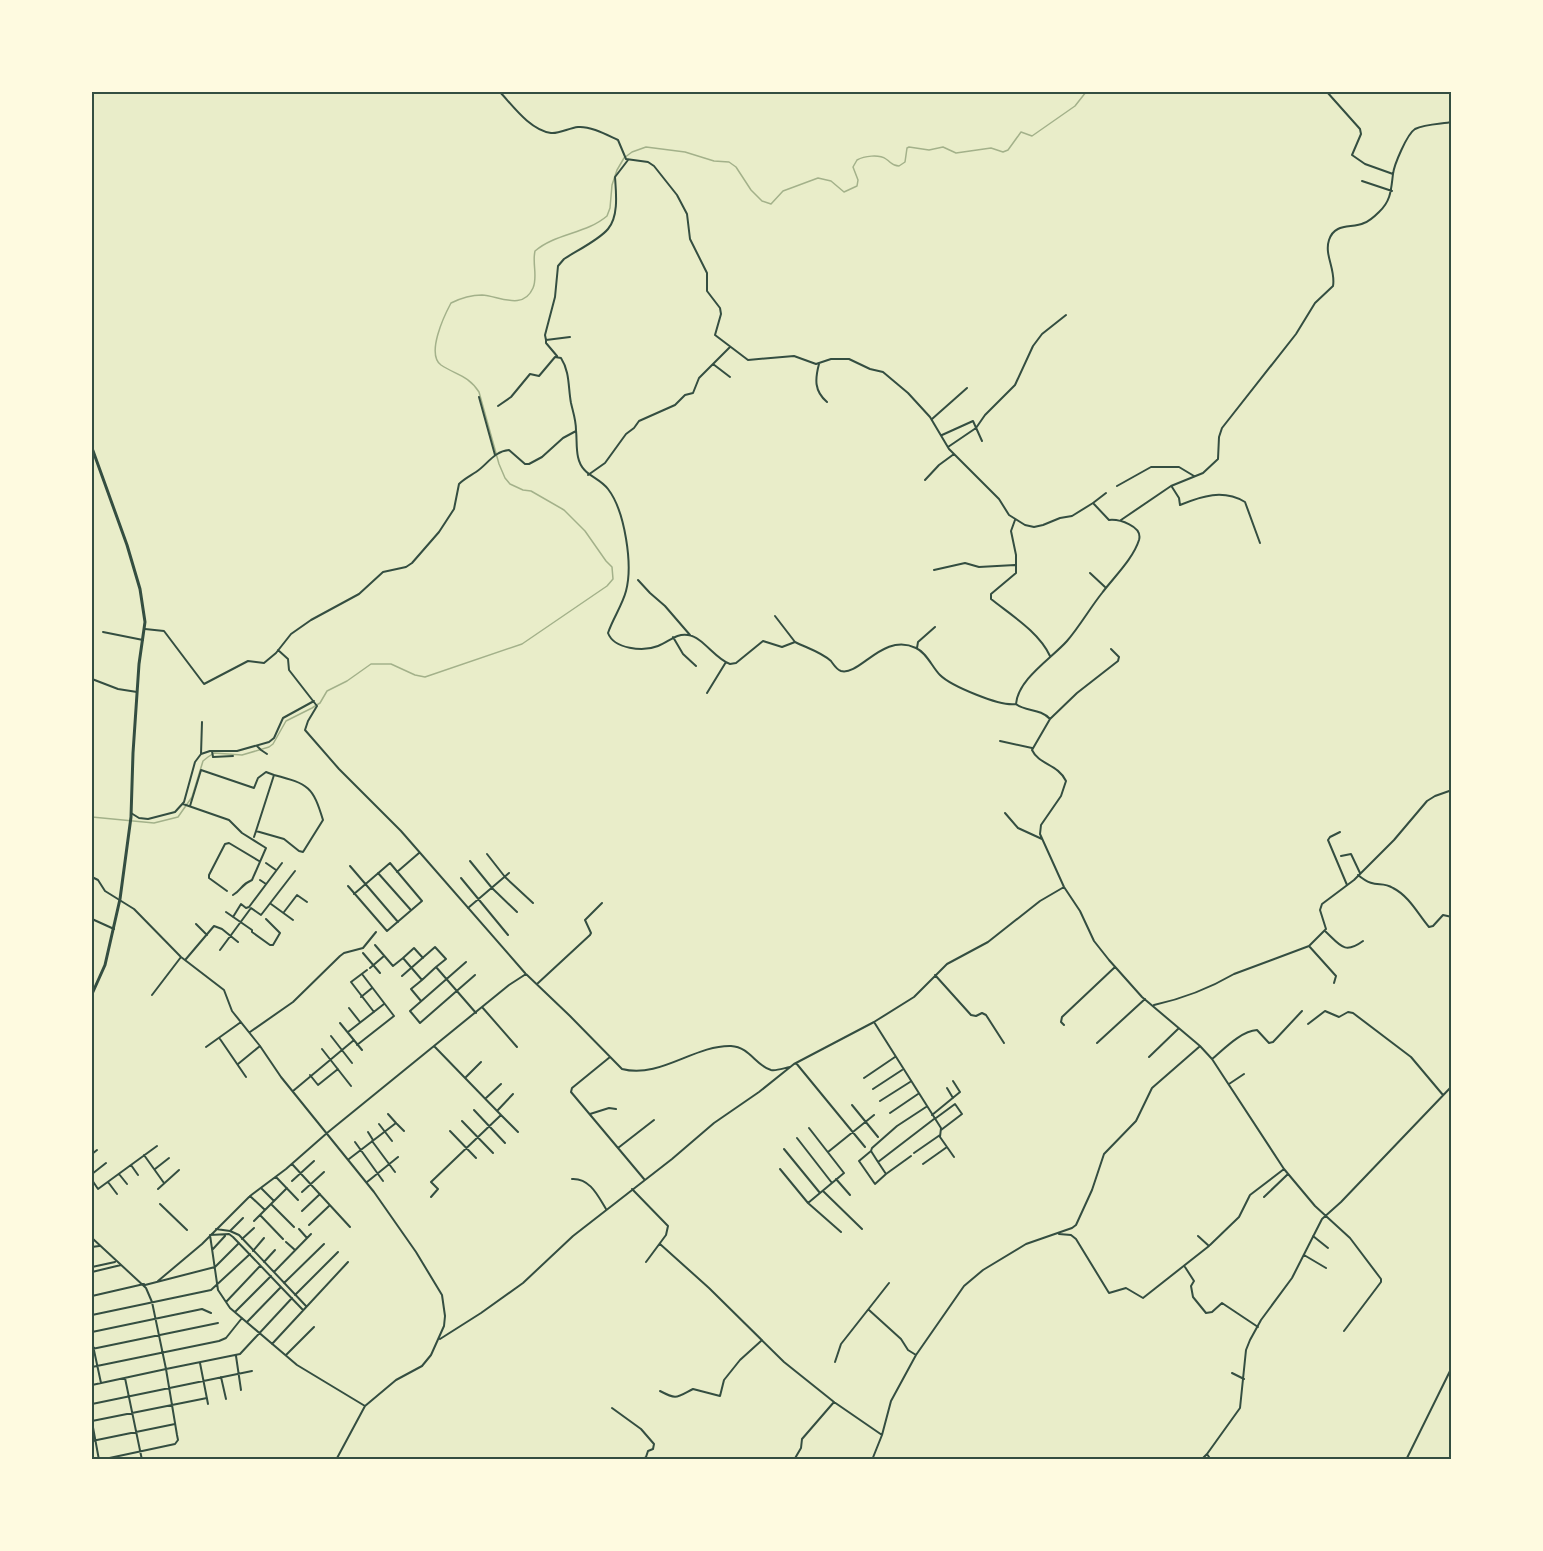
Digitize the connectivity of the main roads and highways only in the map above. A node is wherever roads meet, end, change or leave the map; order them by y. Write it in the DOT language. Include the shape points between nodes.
graph roads {
  1 [pos="92,448"];
  2 [pos="92,994"];
  1 -- 2 [label="main road" via="140,589 145,629 137,692 130,829 120,899 105,966"];
}
